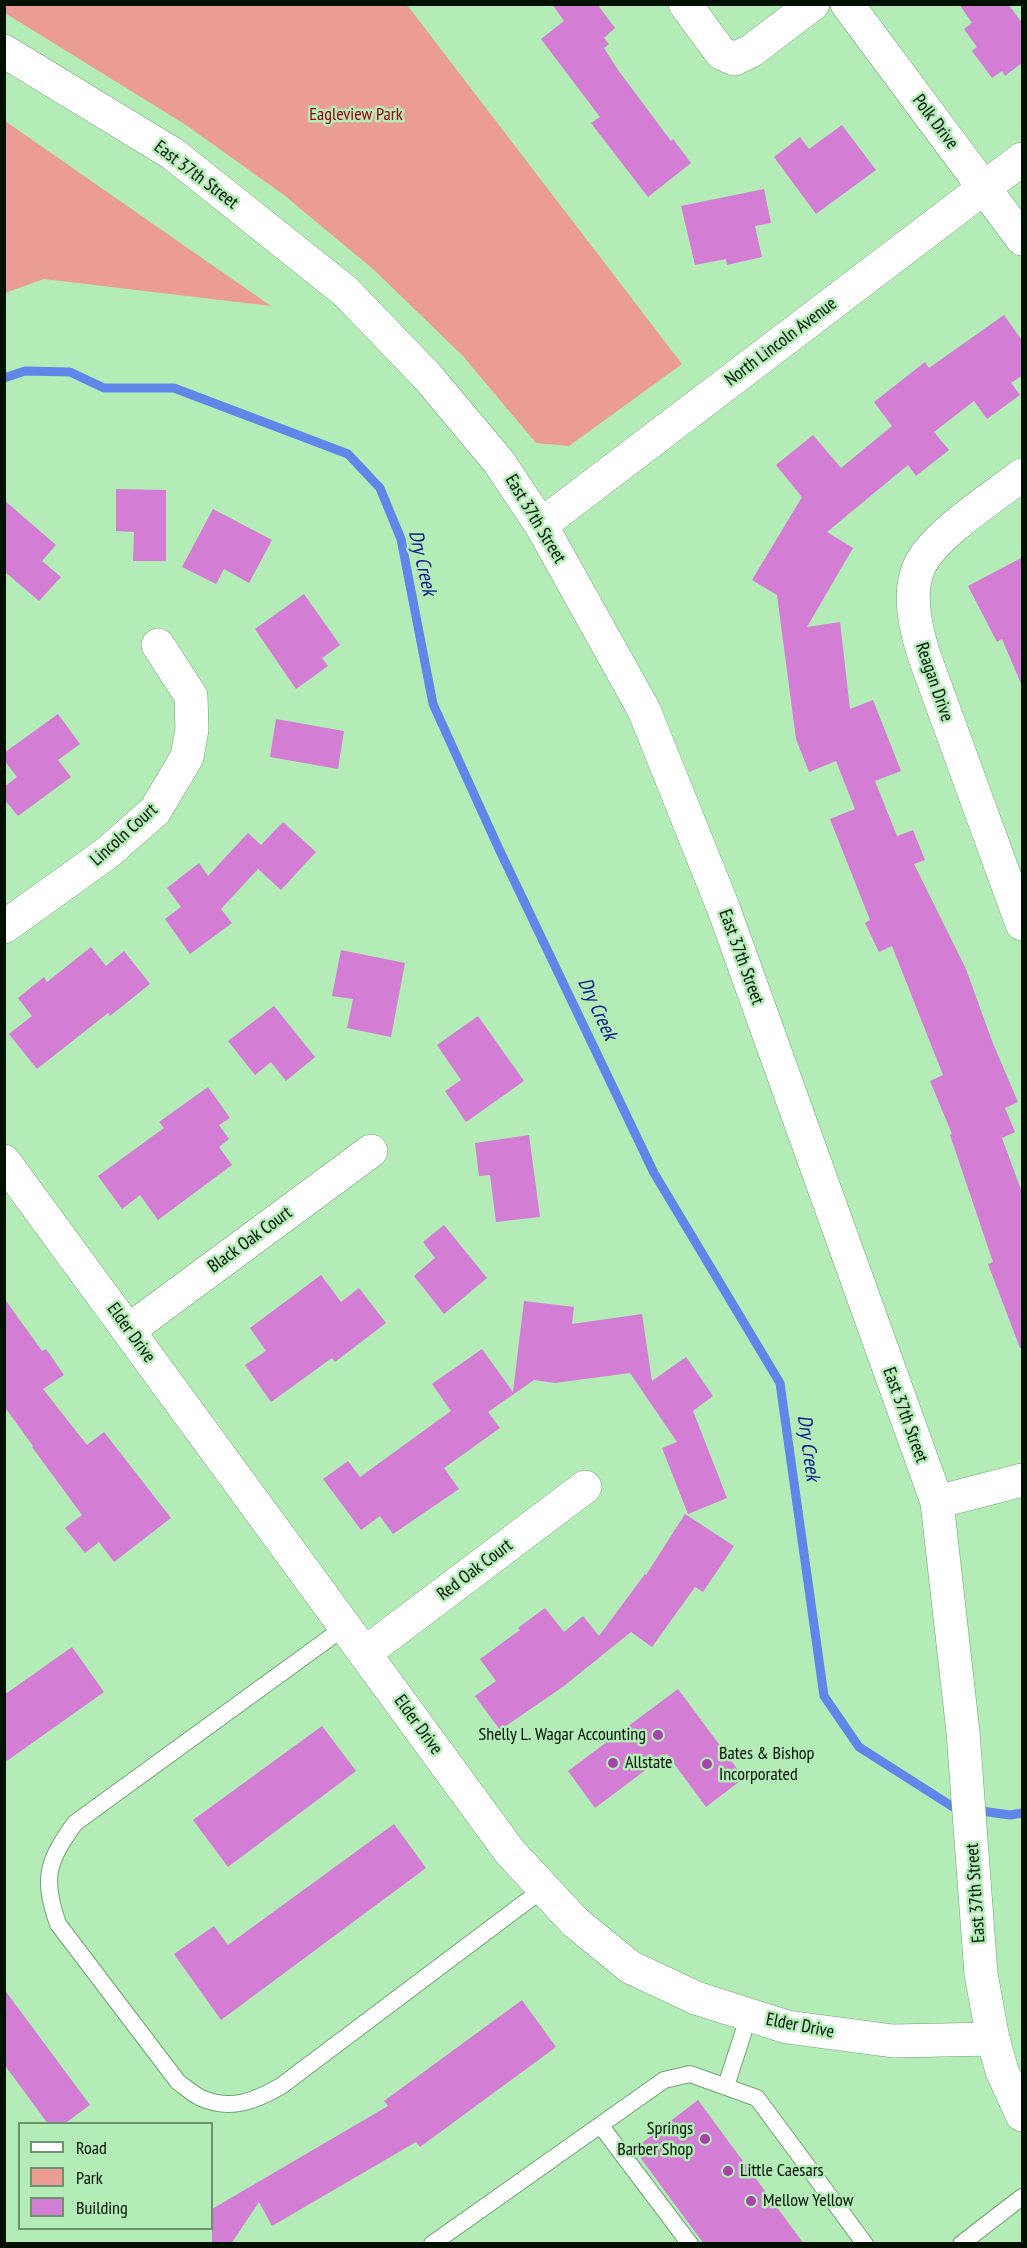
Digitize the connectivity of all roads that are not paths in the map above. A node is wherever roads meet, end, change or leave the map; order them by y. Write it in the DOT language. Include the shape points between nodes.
graph roads {
  1 [pos="685,4"];
  2 [pos="813,4"];
  3 [pos="848,4"];
  4 [pos="4,51"];
  5 [pos="1023,159"];
  6 [pos="984,188"];
  7 [pos="1023,238"];
  8 [pos="1023,475"];
  9 [pos="541,525"];
  10 [pos="158,645"];
  11 [pos="1023,924"];
  12 [pos="4,927"];
  13 [pos="371,1151"];
  14 [pos="4,1161"];
  15 [pos="129,1330"];
  16 [pos="1023,1480"];
  17 [pos="585,1487"];
  18 [pos="937,1502"];
  19 [pos="346,1626"];
  20 [pos="365,1653"];
  21 [pos="543,1890"];
  22 [pos="749,2015"];
  23 [pos="993,2039"];
  24 [pos="726,2086"];
  25 [pos="1023,2115"];
  26 [pos="601,2126"];
  27 [pos="1023,2197"];
  28 [pos="432,2244"];
  29 [pos="690,2244"];
  30 [pos="865,2244"];
  31 [pos="961,2244"];
  1 -- 2 [label="street" via="721,53 734,59 751,51"];
  3 -- 6 [label="street, Polk Drive"];
  4 -- 9 [label="street, East 37th Street" via="173,154 345,291 427,376 500,462"];
  5 -- 6 [label="street, North Lincoln Avenue"];
  6 -- 7 [label="street, Polk Drive"];
  6 -- 9 [label="street, North Lincoln Avenue"];
  8 -- 11 [label="street, Reagan Drive" via="926,555 915,579 914,596 917,633 925,658"];
  9 -- 18 [label="street, East 37th Street" via="644,710 723,908"];
  10 -- 12 [label="street, Lincoln Court" via="191,696 192,729 187,757 155,811 107,853"];
  13 -- 15 [label="street, Black Oak Court"];
  14 -- 15 [label="street, Elder Drive"];
  15 -- 19 [label="street, Elder Drive"];
  16 -- 18 [label="street"];
  17 -- 20 [label="street, Red Oak Court"];
  18 -- 23 [label="street, East 37th Street" via="963,1732 981,1974"];
  19 -- 20 [label="street, Elder Drive"];
  19 -- 21 [label="lane" via="75,1823 48,1871 49,1898 65,1933 178,2082 201,2098 231,2105 255,2100 281,2086"];
  20 -- 21 [label="street, Elder Drive" via="510,1852"];
  21 -- 22 [label="street, Elder Drive" via="630,1967 696,1998"];
  22 -- 23 [label="street, Elder Drive" via="787,2027 893,2041"];
  22 -- 24 [label="lane"];
  23 -- 25 [label="street, East 37th Street" via="1002,2071"];
  24 -- 26 [label="lane" via="690,2074 664,2080"];
  24 -- 30 [label="lane" via="757,2098"];
  26 -- 28 [label="lane"];
  26 -- 29 [label="lane"];
  27 -- 31 [label="lane"];
}
